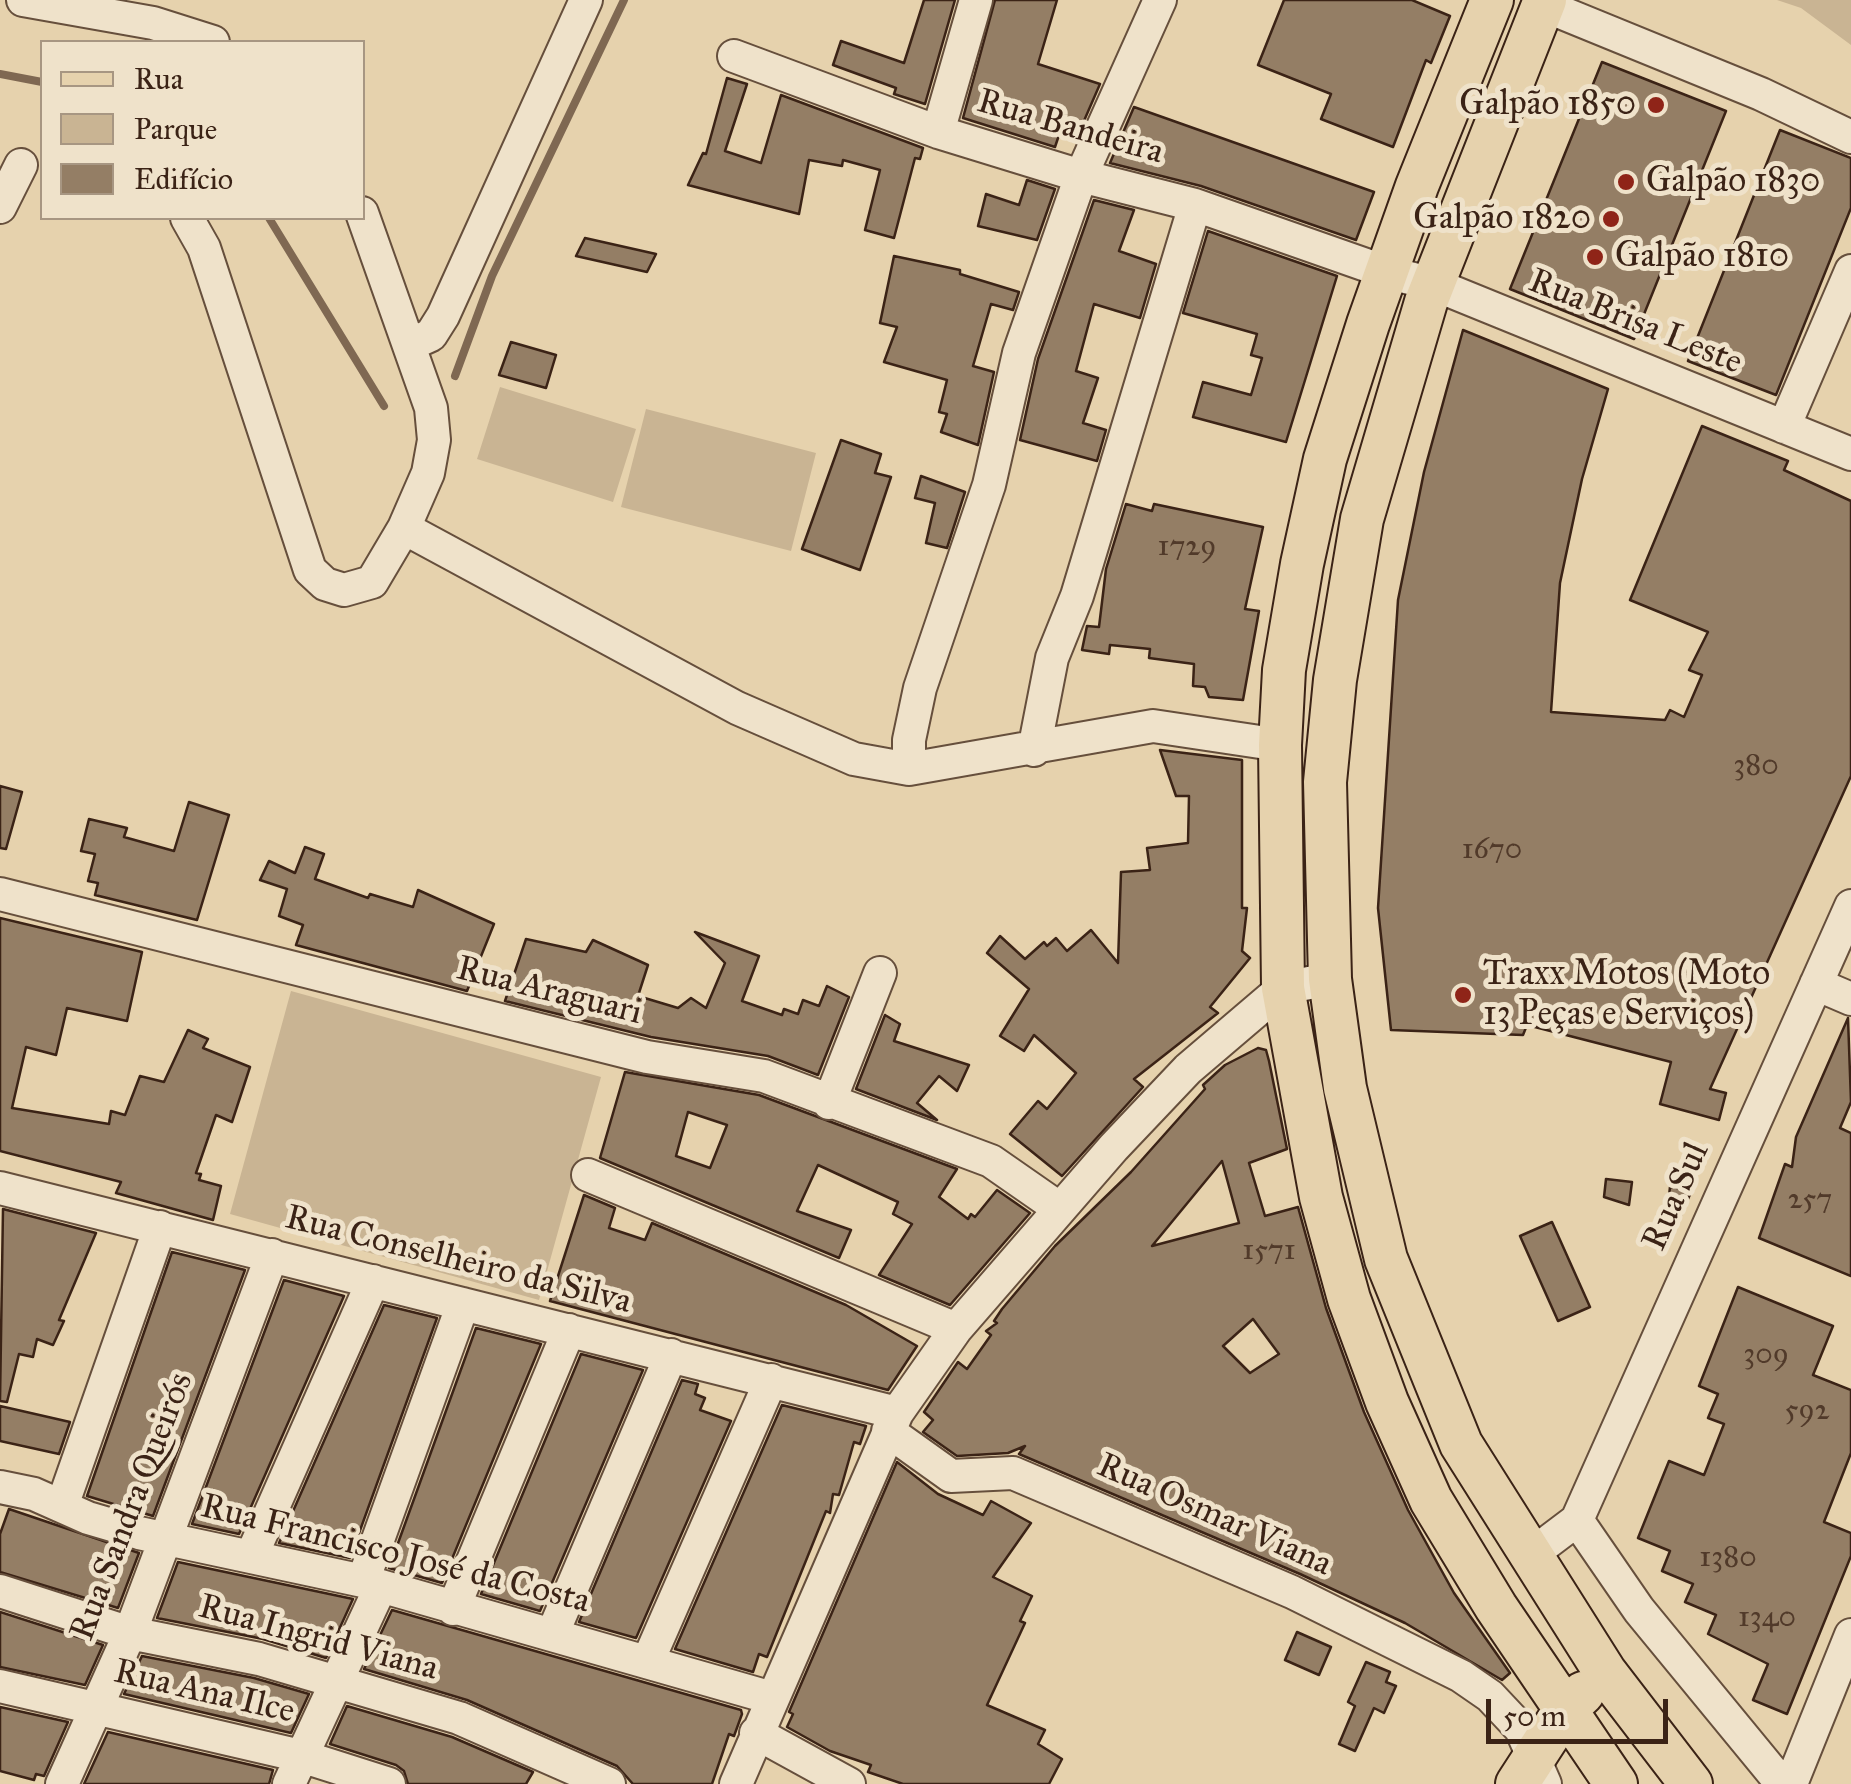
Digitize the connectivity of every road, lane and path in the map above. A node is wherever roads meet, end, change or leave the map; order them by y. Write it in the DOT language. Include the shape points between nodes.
graph roads {
  1 [pos="23,0"];
  2 [pos="586,0"];
  3 [pos="976,0"];
  4 [pos="1160,0"];
  5 [pos="1492,0"];
  6 [pos="1544,2"];
  7 [pos="206,40"];
  8 [pos="734,56"];
  9 [pos="938,132"];
  10 [pos="1851,137"];
  11 [pos="21,165"];
  12 [pos="1081,176"];
  13 [pos="1195,204"];
  14 [pos="0,207"];
  15 [pos="187,220"];
  16 [pos="364,220"];
  17 [pos="1851,271"];
  18 [pos="1386,272"];
  19 [pos="1433,284"];
  20 [pos="409,345"];
  21 [pos="1784,427"];
  22 [pos="1851,454"];
  23 [pos="404,528"];
  24 [pos="1280,745"];
  25 [pos="1034,750"];
  26 [pos="909,769"];
  27 [pos="0,894"];
  28 [pos="1851,906"];
  29 [pos="880,973"];
  30 [pos="1330,980"];
  31 [pos="1816,984"];
  32 [pos="1284,988"];
  33 [pos="1851,1000"];
  34 [pos="829,1103"];
  35 [pos="588,1175"];
  36 [pos="0,1188"];
  37 [pos="1060,1209"];
  38 [pos="160,1227"];
  39 [pos="272,1255"];
  40 [pos="373,1281"];
  41 [pos="463,1304"];
  42 [pos="956,1329"];
  43 [pos="570,1330"];
  44 [pos="670,1355"];
  45 [pos="771,1380"];
  46 [pos="893,1422"];
  47 [pos="0,1487"];
  48 [pos="62,1506"];
  49 [pos="1577,1520"];
  50 [pos="166,1538"];
  51 [pos="252,1557"];
  52 [pos="1528,1557"];
  53 [pos="372,1584"];
  54 [pos="0,1591"];
  55 [pos="453,1609"];
  56 [pos="130,1633"];
  57 [pos="552,1634"];
  58 [pos="1851,1635"];
  59 [pos="648,1661"];
  60 [pos="1538,1669"];
  61 [pos="1605,1672"];
  62 [pos="339,1681"];
  63 [pos="0,1686"];
  64 [pos="772,1698"];
  65 [pos="1500,1706"];
  66 [pos="95,1709"];
  67 [pos="1565,1710"];
  68 [pos="756,1733"];
  69 [pos="295,1770"];
  70 [pos="1533,1774"];
  71 [pos="62,1784"];
  72 [pos="389,1784"];
  73 [pos="609,1784"];
  74 [pos="736,1784"];
  75 [pos="849,1784"];
  76 [pos="1616,1784"];
  77 [pos="1691,1784"];
  78 [pos="1782,1784"];
  79 [pos="1791,1784"];
  1 -- 7 [label="street" via="152,23"];
  2 -- 20 [label="street" via="444,316 431,335"];
  3 -- 9 [label="street"];
  4 -- 12 [label="street"];
  5 -- 18 [label="main road"];
  6 -- 10 [label="street"];
  6 -- 19 [label="main road"];
  8 -- 9 [label="street, Rua Bandeira"];
  9 -- 12 [label="street, Rua Bandeira"];
  11 -- 14 [label="street"];
  12 -- 13 [label="street, Rua Bandeira"];
  12 -- 26 [label="street" via="1019,354 989,485 920,688"];
  13 -- 18 [label="street, Rua Bandeira"];
  13 -- 25 [label="street" via="1052,658"];
  15 -- 23 [label="street" via="204,248 310,570 334,588 363,587"];
  16 -- 20 [label="street"];
  17 -- 21 [label="street"];
  18 -- 19 [label="street, Rua Brisa Leste"];
  18 -- 24 [label="main road" via="1322,474 1284,670"];
  19 -- 21 [label="street, Rua Brisa Leste"];
  19 -- 30 [label="main road" via="1370,485 1343,624 1325,782"];
  20 -- 23 [label="street" via="434,440"];
  21 -- 22 [label="street, Rua Brisa Leste"];
  23 -- 26 [label="street" via="736,708 854,759"];
  24 -- 25 [label="street" via="1153,726"];
  24 -- 32 [label="main road"];
  25 -- 26 [label="street"];
  27 -- 34 [label="street, Rua Araguari" via="646,1058 764,1076"];
  28 -- 31 [label="street, Rua Sul"];
  29 -- 34 [label="street"];
  30 -- 32 [label="street"];
  30 -- 52 [label="main road" via="1345,1088 1386,1259 1461,1444"];
  31 -- 33 [label="street"];
  31 -- 49 [label="street, Rua Sul"];
  32 -- 37 [label="street" via="1188,1069"];
  32 -- 60 [label="main road" via="1321,1198 1352,1310 1431,1500"];
  34 -- 37 [label="street, Rua Araguari" via="991,1161"];
  35 -- 42 [label="street"];
  36 -- 38 [label="street, Rua Conselheiro da Silva"];
  37 -- 42 [label="street"];
  38 -- 39 [label="street, Rua Conselheiro da Silva"];
  38 -- 48 [label="street"];
  39 -- 40 [label="street, Rua Conselheiro da Silva"];
  39 -- 50 [label="street, Rua Sandra Queirós"];
  40 -- 41 [label="street, Rua Conselheiro da Silva"];
  40 -- 51 [label="street"];
  41 -- 43 [label="street, Rua Conselheiro da Silva"];
  41 -- 53 [label="street"];
  42 -- 46 [label="street"];
  43 -- 44 [label="street, Rua Conselheiro da Silva"];
  43 -- 55 [label="street"];
  44 -- 45 [label="street, Rua Conselheiro da Silva"];
  44 -- 57 [label="street"];
  45 -- 46 [label="street, Rua Conselheiro da Silva"];
  45 -- 59 [label="street"];
  46 -- 64 [label="street"];
  46 -- 65 [label="street, Rua Osmar Viana" via="951,1476 1013,1473 1279,1587 1461,1676"];
  47 -- 48 [label="street, Rua Francisco José da Costa"];
  48 -- 50 [label="street, Rua Francisco José da Costa"];
  49 -- 52 [label="street, Rua Sul"];
  49 -- 78 [label="street" via="1639,1610"];
  50 -- 51 [label="street, Rua Francisco José da Costa"];
  50 -- 56 [label="street, Rua Sandra Queirós"];
  51 -- 53 [label="street, Rua Francisco José da Costa"];
  52 -- 61 [label="main road"];
  53 -- 55 [label="street, Rua Francisco José da Costa"];
  53 -- 62 [label="street"];
  54 -- 56 [label="street, Rua Ingrid Viana"];
  55 -- 57 [label="street, Rua Francisco José da Costa"];
  56 -- 62 [label="street, Rua Ingrid Viana"];
  56 -- 66 [label="street, Rua Sandra Queirós"];
  57 -- 59 [label="street, Rua Francisco José da Costa"];
  58 -- 79 [label="street"];
  59 -- 64 [label="street, Rua Francisco José da Costa"];
  60 -- 65 [label="street"];
  60 -- 67 [label="main road"];
  61 -- 67 [label="main road"];
  61 -- 77 [label="main road"];
  62 -- 69 [label="street"];
  62 -- 73 [label="street, Rua Ingrid Viana" via="459,1718"];
  63 -- 66 [label="street, Rua Ana Ilce"];
  64 -- 68 [label="street"];
  65 -- 70 [label="street, Rua Osmar Viana" via="1521,1728"];
  66 -- 69 [label="street, Rua Ana Ilce"];
  66 -- 71 [label="street, Rua Sandra Queirós"];
  67 -- 70 [label="main road"];
  67 -- 76 [label="main road"];
  68 -- 74 [label="street"];
  68 -- 75 [label="street"];
  69 -- 72 [label="street, Rua Ana Ilce"];
}
